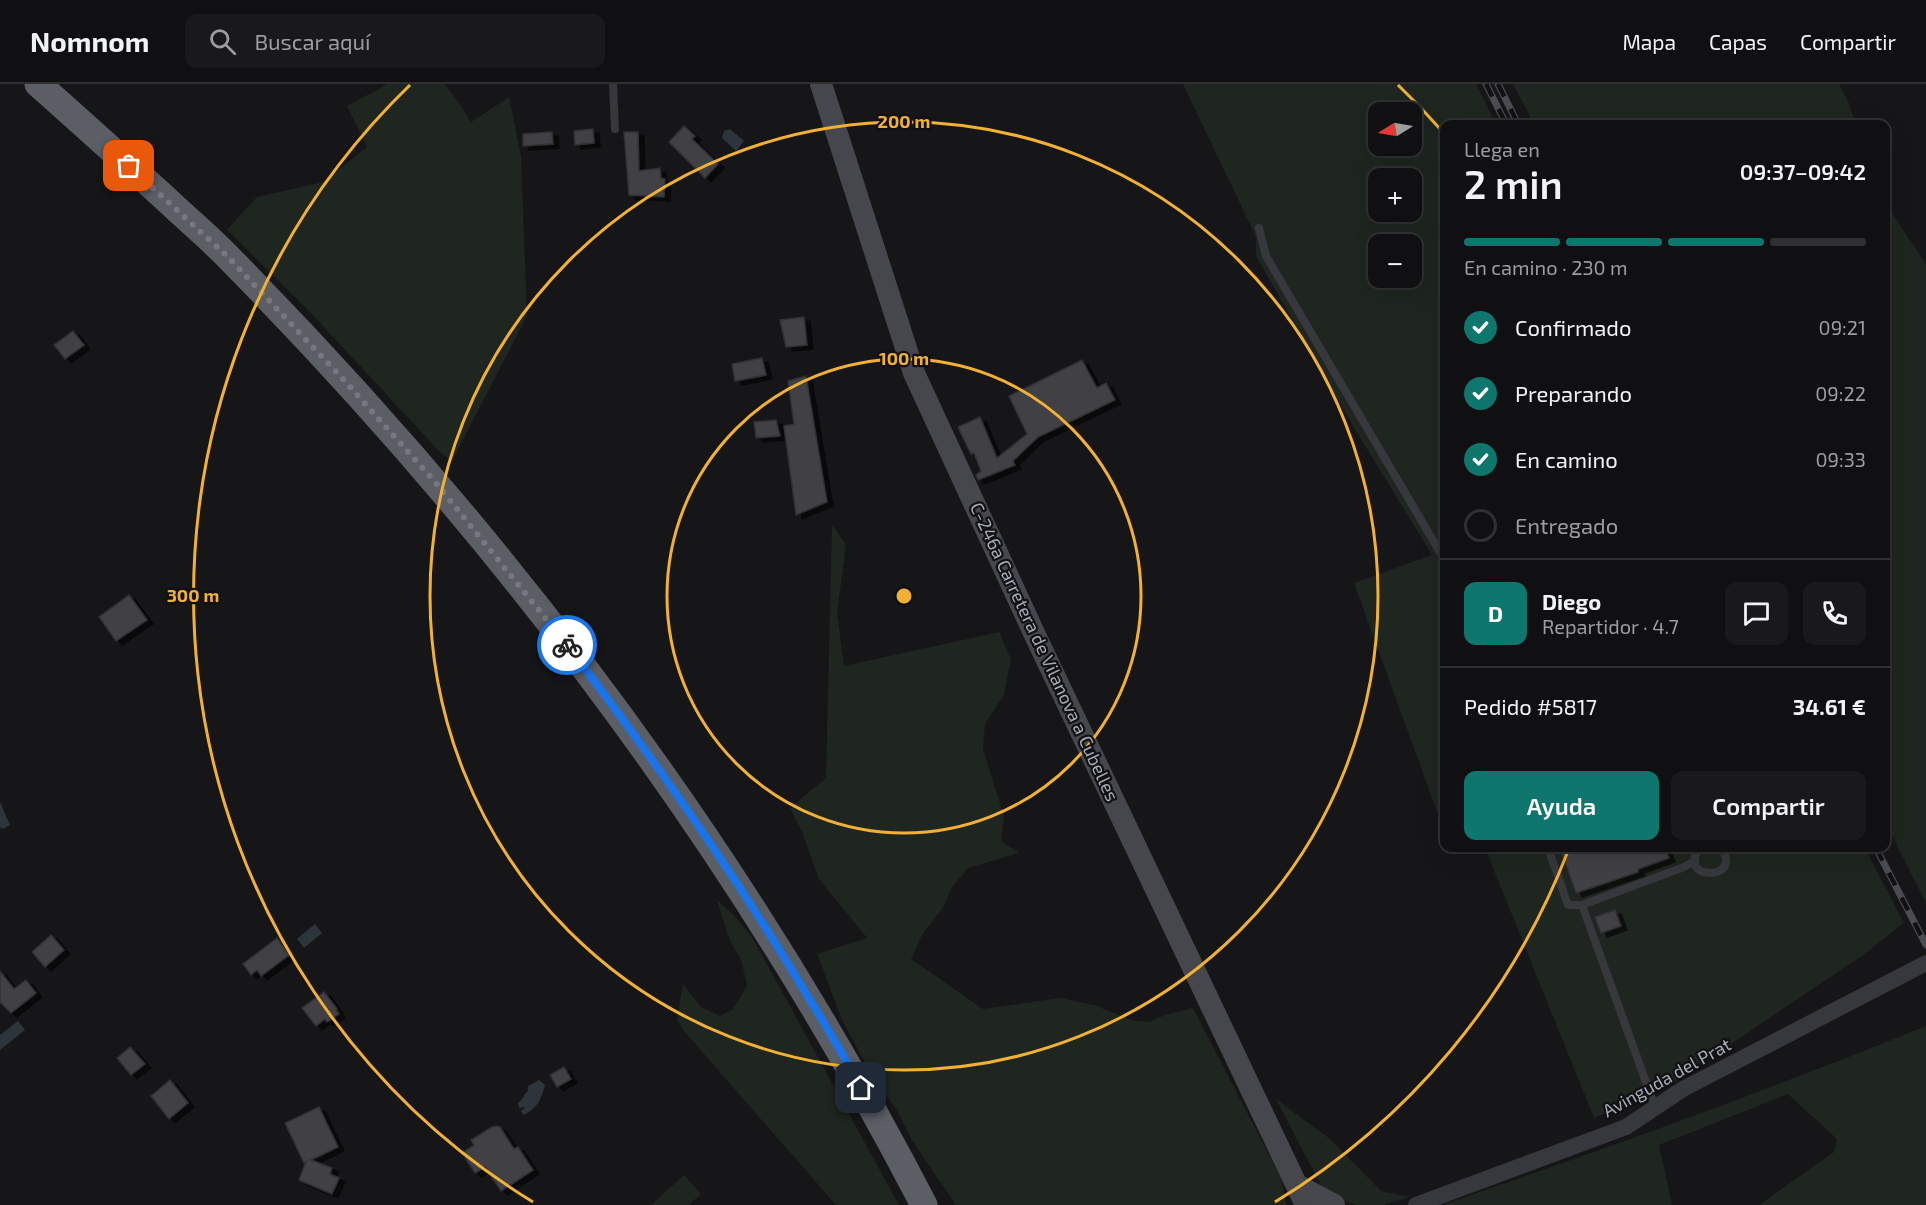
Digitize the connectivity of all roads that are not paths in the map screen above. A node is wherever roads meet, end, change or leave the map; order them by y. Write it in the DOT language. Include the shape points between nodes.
graph roads {
  1 [pos="38,84"];
  2 [pos="613,84"];
  3 [pos="821,84"];
  4 [pos="615,129"];
  5 [pos="1259,228"];
  6 [pos="1440,552"];
  7 [pos="1549,852"];
  8 [pos="1698,852"];
  9 [pos="1726,852"];
  10 [pos="1695,861"];
  11 [pos="1582,905"];
  12 [pos="1926,963"];
  13 [pos="1655,1107"];
  14 [pos="883,1126"];
  15 [pos="1301,1195"];
  16 [pos="924,1205"];
  17 [pos="940,1205"];
  18 [pos="1334,1205"];
  19 [pos="1416,1205"];
  1 -- 14 [label="highway" via="228,257 436,483 544,614 614,706 752,906"];
  2 -- 4 [label="lane"];
  3 -- 15 [label="main road, C-246a Carretera de Vilanova a Cubelles" via="914,373"];
  5 -- 6 [label="lane" via="1266,256"];
  7 -- 11 [label="lane" via="1568,905"];
  8 -- 10 [label="lane"];
  9 -- 10 [label="lane" via="1725,863 1712,874 1703,872"];
  10 -- 11 [label="lane"];
  11 -- 13 [label="lane"];
  12 -- 13 [label="street, Avinguda del Prat"];
  13 -- 19 [label="street, Avinguda del Prat" via="1626,1127"];
  14 -- 16 [label="highway"];
  14 -- 17 [label="highway"];
  15 -- 18 [label="main road"];
}
